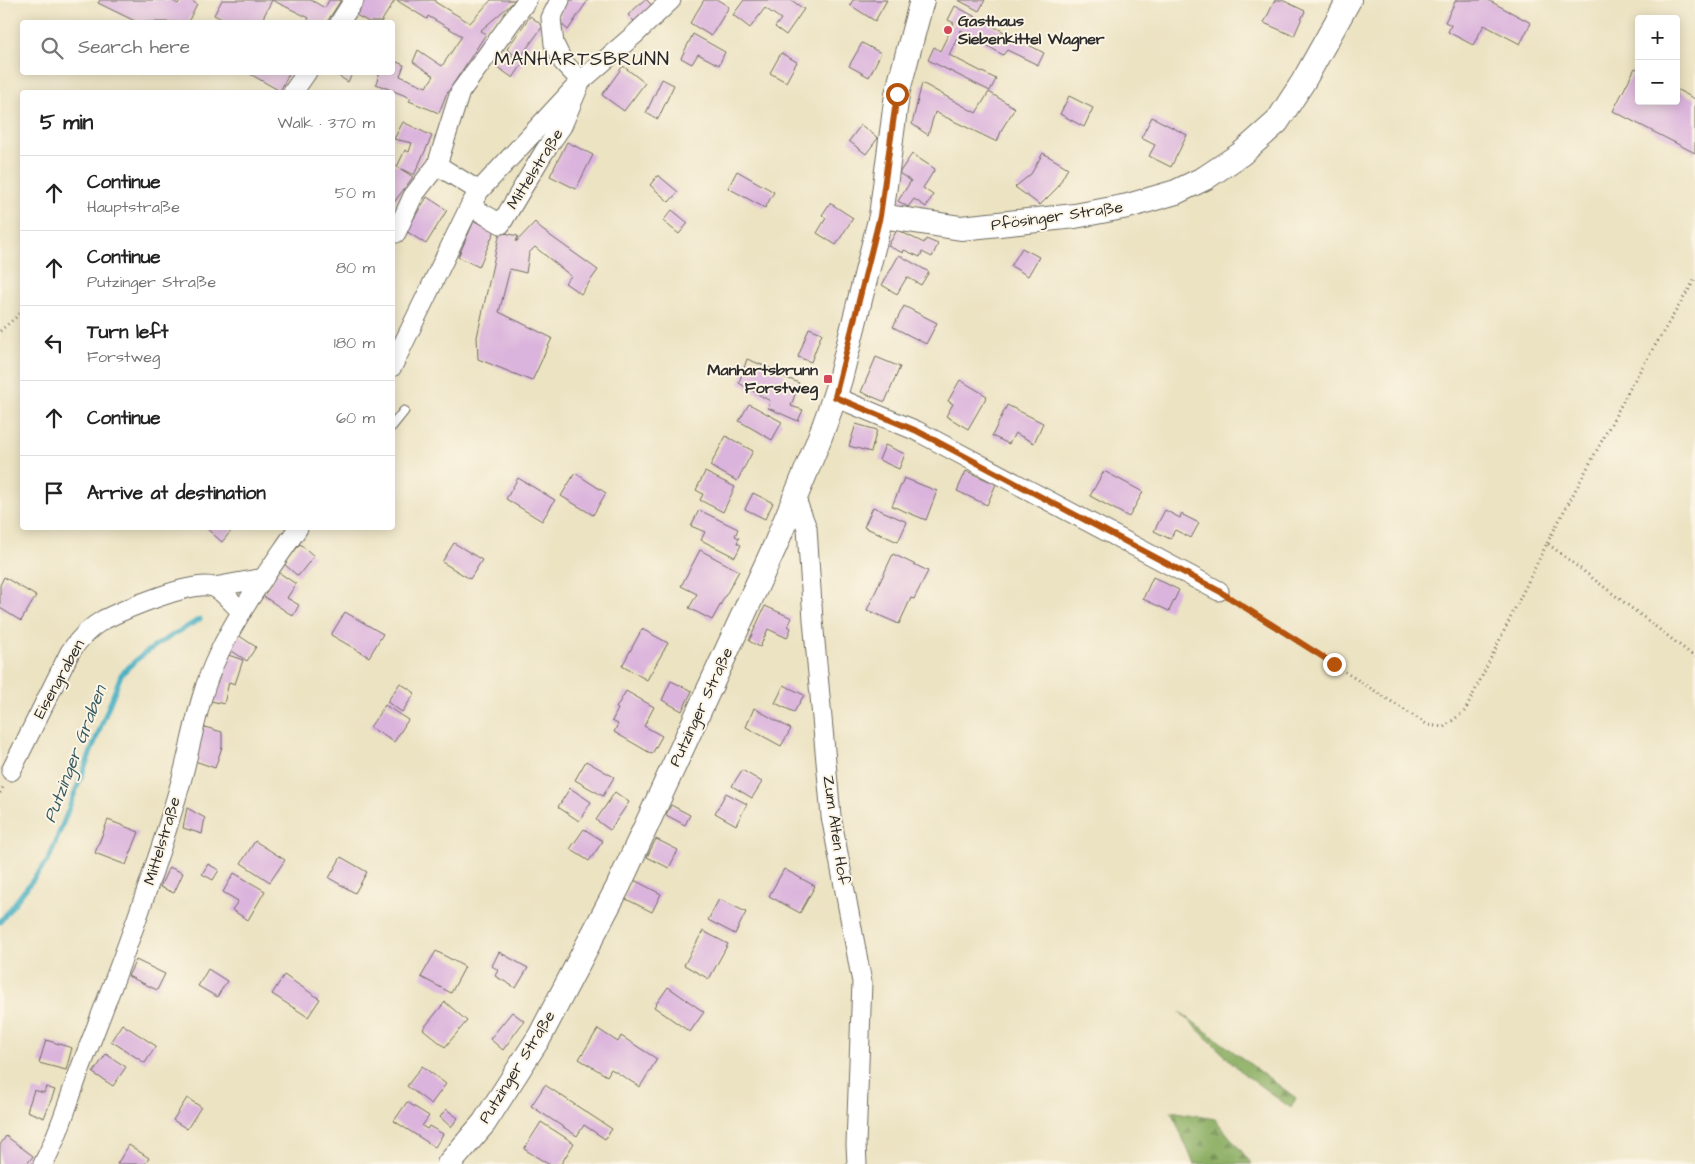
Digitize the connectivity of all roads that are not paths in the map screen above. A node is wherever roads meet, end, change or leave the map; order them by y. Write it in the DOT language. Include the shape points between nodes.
graph roads {
  1 [pos="354,0"];
  2 [pos="527,0"];
  3 [pos="560,0"];
  4 [pos="671,0"];
  5 [pos="922,0"];
  6 [pos="1349,0"];
  7 [pos="341,20"];
  8 [pos="305,75"];
  9 [pos="581,81"];
  10 [pos="294,90"];
  11 [pos="438,165"];
  12 [pos="474,199"];
  13 [pos="880,216"];
  14 [pos="396,233"];
  15 [pos="395,360"];
  16 [pos="835,397"];
  17 [pos="404,411"];
  18 [pos="395,422"];
  19 [pos="795,497"];
  20 [pos="297,530"];
  21 [pos="264,578"];
  22 [pos="214,587"];
  23 [pos="1219,591"];
  24 [pos="242,612"];
  25 [pos="11,771"];
  26 [pos="42,1164"];
  27 [pos="449,1164"];
  28 [pos="858,1164"];
  1 -- 7 [label="street"];
  2 -- 11 [label="street" via="460,92"];
  3 -- 9 [label="street" via="551,18 554,44 563,62"];
  4 -- 9 [label="street, Mittelstraße"];
  5 -- 13 [label="street, Putzinger Straße" via="897,94"];
  6 -- 13 [label="street, Pfösinger Straße" via="1277,122 1241,154 1206,178 1176,192 1128,206 1075,216 961,228"];
  8 -- 10 [label="street"];
  9 -- 12 [label="street, Mittelstraße"];
  9 -- 12 [label="street, Mittelstraße" via="562,126 501,224"];
  11 -- 12 [label="street, Mittelstraße"];
  11 -- 14 [label="street" via="413,196"];
  12 -- 15 [label="street, Mittelstraße"];
  13 -- 16 [label="street, Putzinger Straße"];
  16 -- 19 [label="street, Putzinger Straße"];
  16 -- 23 [label="street" via="917,431"];
  17 -- 18 [label="lane"];
  19 -- 27 [label="street, Putzinger Straße" via="618,887 540,1036 484,1123"];
  19 -- 28 [label="street, Zum Alten Hof" via="807,528 831,816 862,982"];
  20 -- 21 [label="street, Mittelstraße"];
  21 -- 22 [label="street, Eisengraben"];
  21 -- 24 [label="street, Mittelstraße"];
  22 -- 24 [label="street"];
  22 -- 25 [label="street, Eisengraben" via="196,585 151,600 102,620 81,636"];
  24 -- 26 [label="street, Mittelstraße" via="206,684 182,777 134,929 52,1147"];
}
